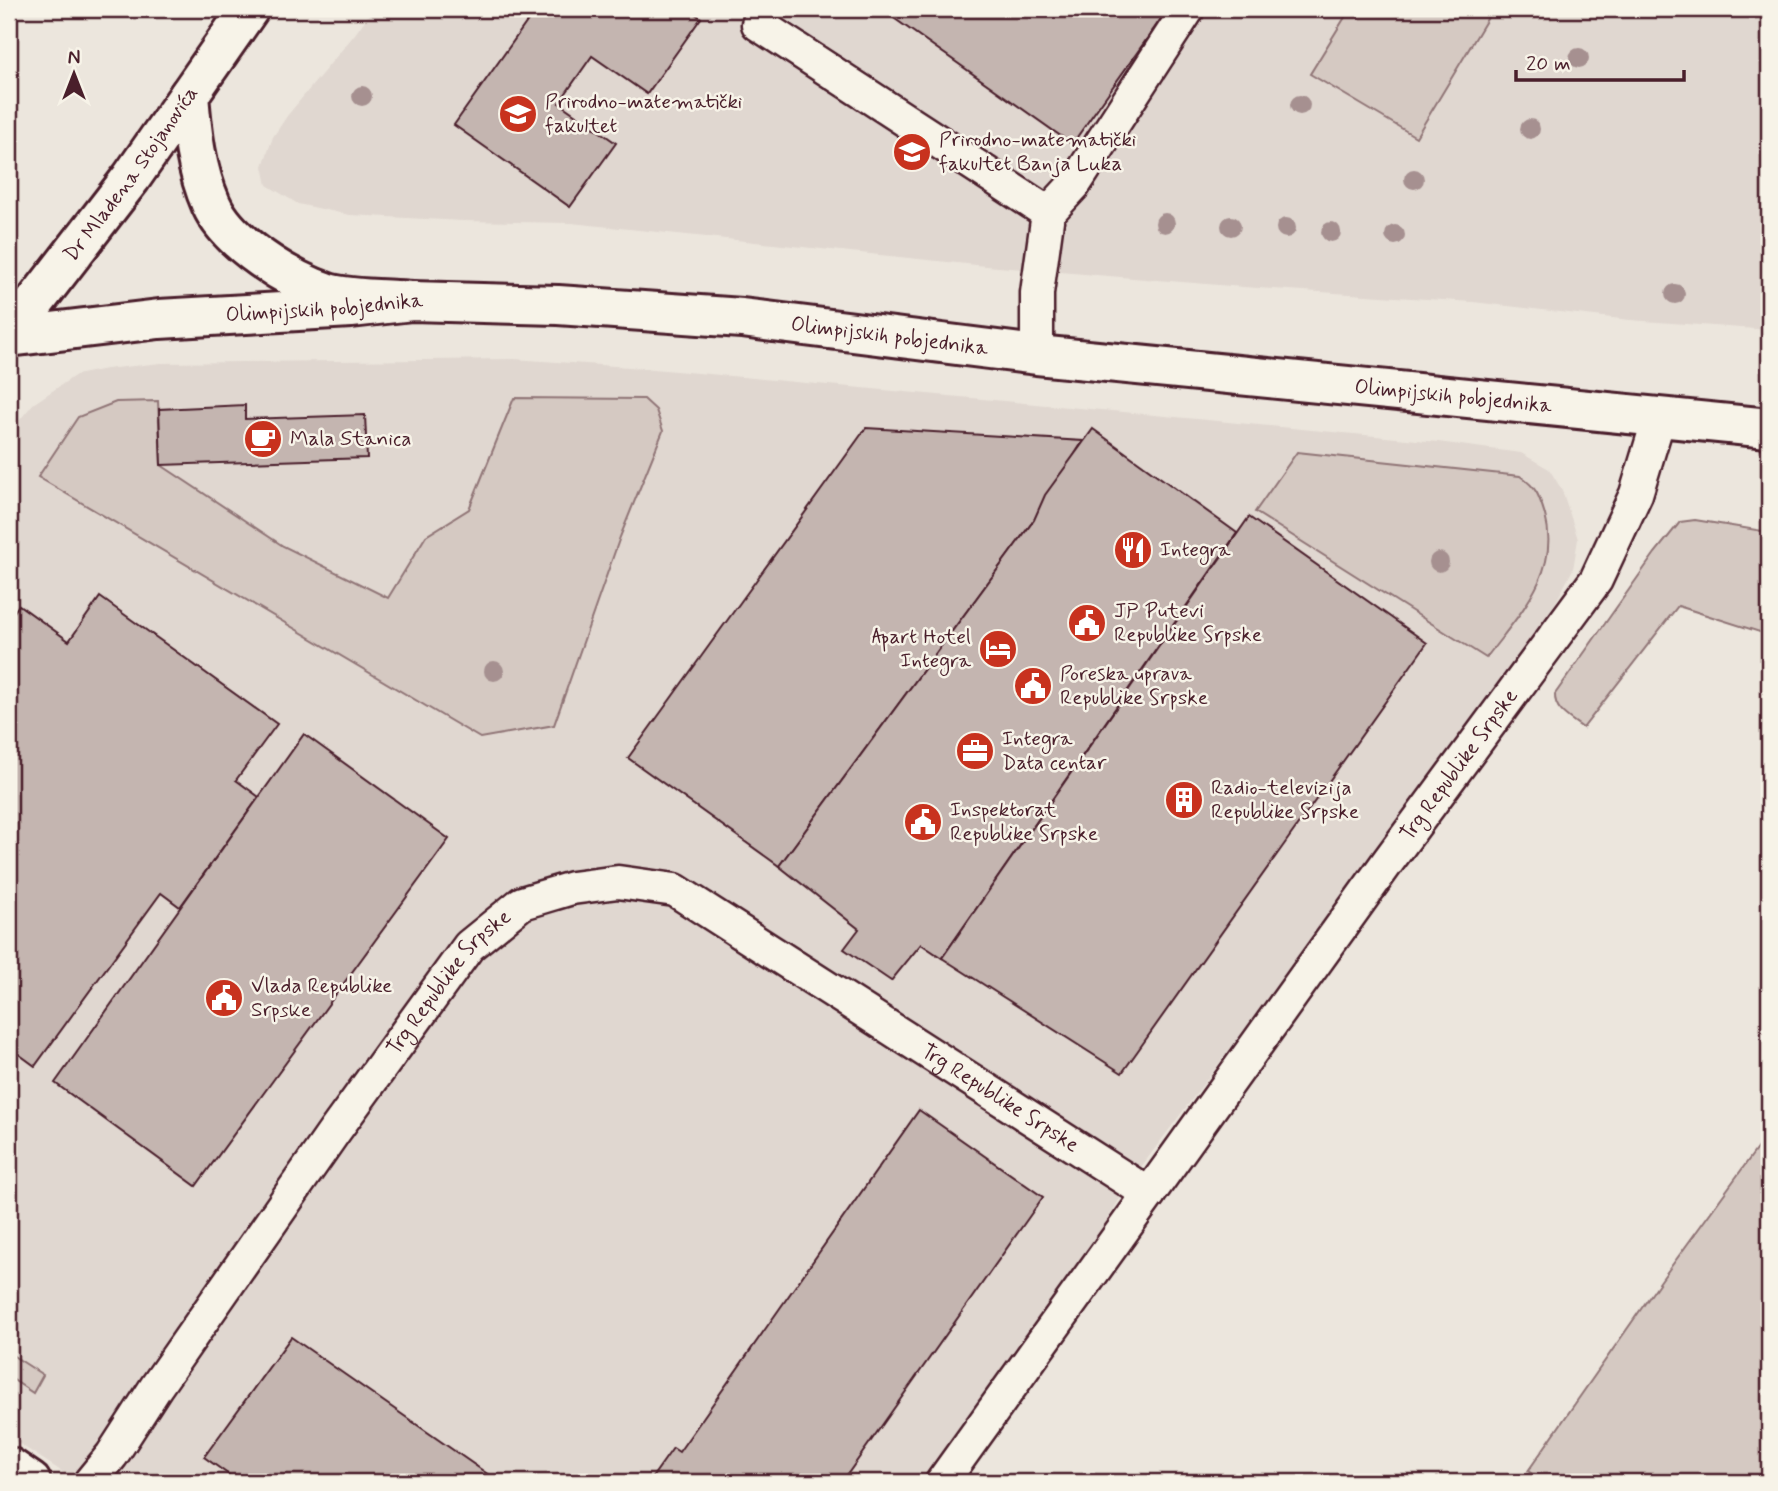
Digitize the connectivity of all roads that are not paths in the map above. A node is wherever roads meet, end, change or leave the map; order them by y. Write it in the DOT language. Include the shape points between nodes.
graph roads {
  1 [pos="249,9"];
  2 [pos="1188,9"];
  3 [pos="758,24"];
  4 [pos="189,95"];
  5 [pos="1048,214"];
  6 [pos="412,301"];
  7 [pos="9,337"];
  8 [pos="1037,355"];
  9 [pos="1659,418"];
  10 [pos="1769,428"];
  11 [pos="1149,1194"];
  12 [pos="9,1467"];
  13 [pos="31,1482"];
  14 [pos="90,1482"];
  15 [pos="942,1482"];
  1 -- 4 [label="street, Dr Mladena Stojanovića"];
  2 -- 5 [label="lane" via="1074,185"];
  3 -- 5 [label="lane"];
  4 -- 6 [label="street" via="194,149 212,206 236,238 272,267 329,293"];
  4 -- 7 [label="street, Dr Mladena Stojanovića"];
  5 -- 8 [label="lane" via="1037,293"];
  6 -- 7 [label="street, Olimpijskih pobjednika" via="159,318"];
  6 -- 8 [label="street, Olimpijskih pobjednika" via="558,305 742,318"];
  8 -- 9 [label="street, Olimpijskih pobjednika"];
  9 -- 10 [label="street, Olimpijskih pobjednika"];
  9 -- 11 [label="lane, Trg Republike Srpske" via="1636,494 1596,580"];
  11 -- 14 [label="lane, Trg Republike Srpske" via="676,890 618,882 572,888 522,903 469,946"];
  11 -- 15 [label="lane, Trg Republike Srpske"];
  12 -- 13 [label="street"];
}
